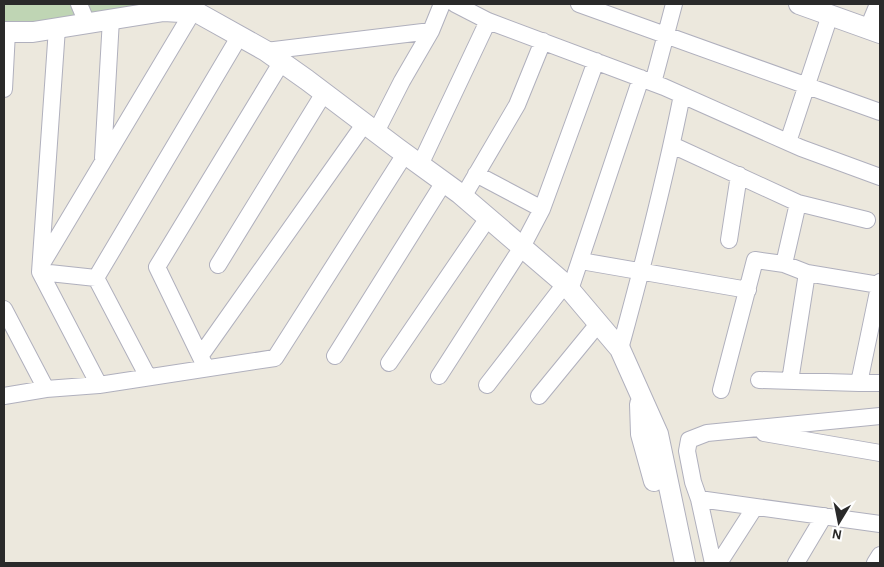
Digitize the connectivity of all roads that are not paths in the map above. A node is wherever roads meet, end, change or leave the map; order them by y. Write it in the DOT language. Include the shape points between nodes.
graph roads {
  1 [pos="79,4"];
  2 [pos="442,4"];
  3 [pos="455,4"];
  4 [pos="578,4"];
  5 [pos="674,4"];
  6 [pos="799,4"];
  7 [pos="878,4"];
  8 [pos="149,9"];
  9 [pos="192,13"];
  10 [pos="830,15"];
  11 [pos="111,19"];
  12 [pos="488,20"];
  13 [pos="87,23"];
  14 [pos="57,28"];
  15 [pos="874,30"];
  16 [pos="431,31"];
  17 [pos="5,32"];
  18 [pos="665,35"];
  19 [pos="239,37"];
  20 [pos="543,41"];
  21 [pos="266,51"];
  22 [pos="596,61"];
  23 [pos="281,63"];
  24 [pos="647,80"];
  25 [pos="807,86"];
  26 [pos="4,89"];
  27 [pos="324,92"];
  28 [pos="682,95"];
  29 [pos="880,112"];
  30 [pos="370,128"];
  31 [pos="788,142"];
  32 [pos="672,145"];
  33 [pos="413,160"];
  34 [pos="103,161"];
  35 [pos="476,174"];
  36 [pos="739,175"];
  37 [pos="880,177"];
  38 [pos="444,182"];
  39 [pos="463,197"];
  40 [pos="798,202"];
  41 [pos="542,209"];
  42 [pos="488,218"];
  43 [pos="867,220"];
  44 [pos="729,240"];
  45 [pos="522,247"];
  46 [pos="581,261"];
  47 [pos="784,264"];
  48 [pos="218,265"];
  49 [pos="40,269"];
  50 [pos="641,271"];
  51 [pos="807,273"];
  52 [pos="96,278"];
  53 [pos="880,284"];
  54 [pos="568,287"];
  55 [pos="748,290"];
  56 [pos="4,309"];
  57 [pos="598,324"];
  58 [pos="620,349"];
  59 [pos="335,356"];
  60 [pos="204,362"];
  61 [pos="389,363"];
  62 [pos="148,376"];
  63 [pos="439,376"];
  64 [pos="759,380"];
  65 [pos="790,381"];
  66 [pos="880,382"];
  67 [pos="859,383"];
  68 [pos="99,385"];
  69 [pos="487,385"];
  70 [pos="46,389"];
  71 [pos="721,390"];
  72 [pos="640,395"];
  73 [pos="4,396"];
  74 [pos="538,396"];
  75 [pos="880,416"];
  76 [pos="741,430"];
  77 [pos="880,453"];
  78 [pos="699,499"];
  79 [pos="755,507"];
  80 [pos="824,516"];
  81 [pos="880,524"];
  82 [pos="880,555"];
  83 [pos="672,563"];
  84 [pos="685,563"];
  85 [pos="713,563"];
  86 [pos="719,563"];
  87 [pos="796,563"];
  88 [pos="875,563"];
  1 -- 13 [label="street"];
  2 -- 16 [label="street"];
  3 -- 12 [label="street"];
  4 -- 18 [label="street"];
  5 -- 18 [label="street"];
  6 -- 10 [label="street"];
  7 -- 15 [label="street"];
  8 -- 9 [label="street"];
  8 -- 11 [label="street"];
  9 -- 19 [label="street" via="198,13"];
  9 -- 34 [label="street"];
  10 -- 15 [label="street"];
  10 -- 25 [label="street"];
  11 -- 13 [label="street"];
  11 -- 34 [label="street"];
  12 -- 20 [label="street"];
  12 -- 33 [label="street"];
  13 -- 14 [label="street"];
  14 -- 17 [label="street"];
  14 -- 49 [label="street"];
  16 -- 21 [label="street"];
  16 -- 30 [label="street"];
  17 -- 26 [label="street"];
  18 -- 24 [label="street"];
  18 -- 25 [label="street"];
  19 -- 21 [label="street"];
  19 -- 52 [label="street"];
  20 -- 22 [label="street"];
  20 -- 35 [label="street" via="517,105"];
  21 -- 23 [label="street"];
  22 -- 24 [label="street"];
  22 -- 41 [label="street"];
  23 -- 27 [label="street"];
  23 -- 60 [label="street" via="156,267"];
  24 -- 28 [label="street"];
  24 -- 46 [label="street"];
  25 -- 29 [label="street"];
  25 -- 31 [label="street"];
  27 -- 30 [label="street"];
  27 -- 48 [label="street"];
  28 -- 31 [label="street"];
  28 -- 32 [label="street"];
  30 -- 33 [label="street"];
  30 -- 60 [label="street"];
  31 -- 37 [label="street"];
  32 -- 36 [label="street"];
  32 -- 50 [label="street"];
  33 -- 38 [label="street"];
  33 -- 60 [label="street" via="274,358"];
  34 -- 49 [label="street"];
  35 -- 39 [label="street"];
  35 -- 41 [label="street"];
  36 -- 40 [label="street"];
  36 -- 44 [label="street"];
  38 -- 39 [label="street"];
  38 -- 59 [label="street"];
  39 -- 42 [label="street"];
  40 -- 43 [label="street"];
  40 -- 47 [label="street"];
  41 -- 45 [label="street"];
  42 -- 45 [label="street"];
  42 -- 61 [label="street"];
  45 -- 54 [label="street"];
  45 -- 63 [label="street"];
  46 -- 50 [label="street"];
  46 -- 54 [label="street"];
  47 -- 51 [label="street"];
  47 -- 55 [label="street" via="755,260"];
  49 -- 52 [label="street"];
  49 -- 68 [label="street"];
  50 -- 55 [label="street"];
  50 -- 58 [label="street"];
  51 -- 53 [label="street"];
  51 -- 65 [label="street"];
  52 -- 62 [label="street"];
  53 -- 67 [label="street"];
  54 -- 57 [label="street"];
  54 -- 69 [label="street"];
  55 -- 71 [label="street"];
  56 -- 70 [label="street"];
  57 -- 58 [label="street"];
  57 -- 74 [label="street"];
  58 -- 72 [label="street"];
  60 -- 62 [label="street"];
  62 -- 68 [label="street"];
  64 -- 65 [label="street"];
  65 -- 67 [label="street"];
  66 -- 67 [label="street"];
  68 -- 70 [label="street"];
  70 -- 73 [label="street"];
  72 -- 83 [label="street" via="641,434"];
  72 -- 84 [label="street" via="658,434"];
  75 -- 76 [label="street"];
  76 -- 77 [label="street"];
  76 -- 78 [label="street" via="707,433 689,440 693,482"];
  78 -- 79 [label="street"];
  78 -- 85 [label="street"];
  79 -- 80 [label="street"];
  79 -- 86 [label="street"];
  80 -- 81 [label="street"];
  80 -- 87 [label="street"];
  82 -- 88 [label="street"];
}
